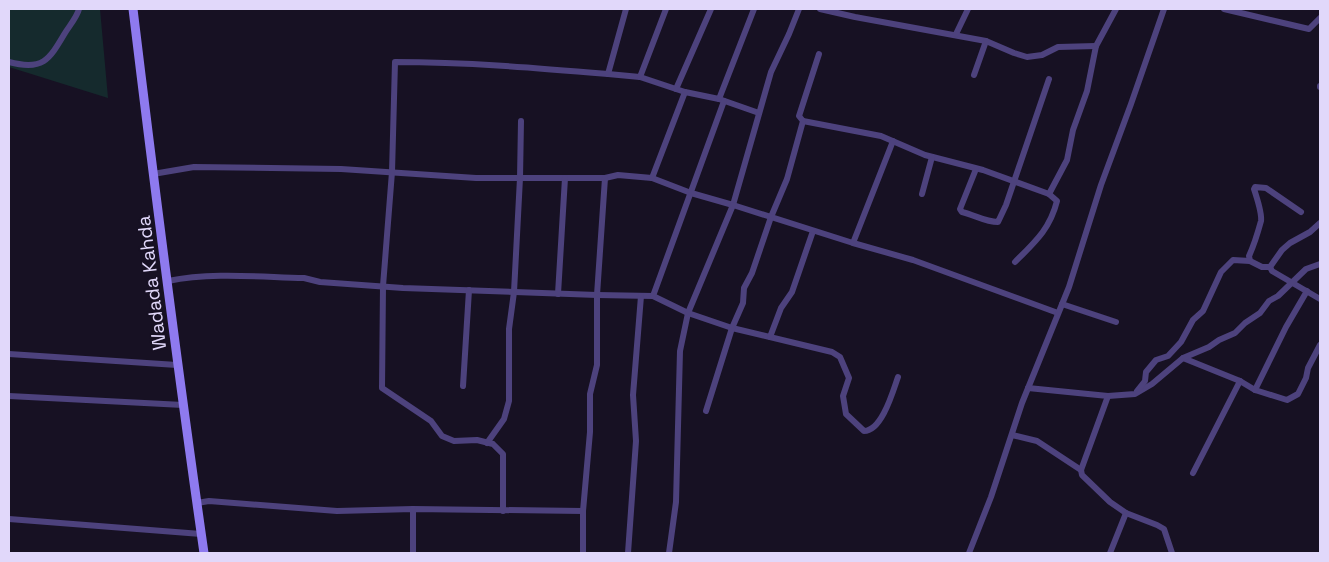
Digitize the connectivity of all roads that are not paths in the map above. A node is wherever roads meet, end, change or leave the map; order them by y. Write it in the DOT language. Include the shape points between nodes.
graph roads {
  1 [pos="79,9"];
  2 [pos="133,9"];
  3 [pos="626,9"];
  4 [pos="666,9"];
  5 [pos="711,9"];
  6 [pos="754,9"];
  7 [pos="799,9"];
  8 [pos="820,9"];
  9 [pos="968,9"];
  10 [pos="1116,9"];
  11 [pos="1164,9"];
  12 [pos="1224,9"];
  13 [pos="1320,18"];
  14 [pos="956,34"];
  15 [pos="986,41"];
  16 [pos="1096,46"];
  17 [pos="819,54"];
  18 [pos="9,62"];
  19 [pos="608,74"];
  20 [pos="974,75"];
  21 [pos="640,77"];
  22 [pos="1049,80"];
  23 [pos="676,89"];
  24 [pos="684,92"];
  25 [pos="722,100"];
  26 [pos="759,113"];
  27 [pos="803,120"];
  28 [pos="521,121"];
  29 [pos="893,141"];
  30 [pos="932,157"];
  31 [pos="976,168"];
  32 [pos="392,172"];
  33 [pos="153,174"];
  34 [pos="520,178"];
  35 [pos="565,178"];
  36 [pos="605,178"];
  37 [pos="652,178"];
  38 [pos="1014,182"];
  39 [pos="691,193"];
  40 [pos="922,194"];
  41 [pos="1049,194"];
  42 [pos="733,205"];
  43 [pos="1301,212"];
  44 [pos="771,218"];
  45 [pos="1320,223"];
  46 [pos="813,231"];
  47 [pos="853,243"];
  48 [pos="1250,261"];
  49 [pos="1015,262"];
  50 [pos="1320,264"];
  51 [pos="1270,267"];
  52 [pos="168,281"];
  53 [pos="1292,282"];
  54 [pos="383,286"];
  55 [pos="468,290"];
  56 [pos="514,292"];
  57 [pos="1307,292"];
  58 [pos="558,294"];
  59 [pos="597,295"];
  60 [pos="641,296"];
  61 [pos="653,296"];
  62 [pos="1320,299"];
  63 [pos="1062,304"];
  64 [pos="688,313"];
  65 [pos="1058,314"];
  66 [pos="1116,322"];
  67 [pos="732,328"];
  68 [pos="770,337"];
  69 [pos="1320,345"];
  70 [pos="9,354"];
  71 [pos="1183,358"];
  72 [pos="177,364"];
  73 [pos="898,376"];
  74 [pos="1240,381"];
  75 [pos="463,386"];
  76 [pos="1028,388"];
  77 [pos="1256,390"];
  78 [pos="1135,394"];
  79 [pos="9,396"];
  80 [pos="1108,396"];
  81 [pos="183,405"];
  82 [pos="706,411"];
  83 [pos="1012,435"];
  84 [pos="487,443"];
  85 [pos="1081,470"];
  86 [pos="1192,473"];
  87 [pos="197,503"];
  88 [pos="413,509"];
  89 [pos="503,511"];
  90 [pos="583,511"];
  91 [pos="1126,513"];
  92 [pos="9,519"];
  93 [pos="201,534"];
  94 [pos="204,553"];
  95 [pos="413,553"];
  96 [pos="583,553"];
  97 [pos="628,553"];
  98 [pos="669,553"];
  99 [pos="969,553"];
  100 [pos="1110,553"];
  101 [pos="1172,553"];
  1 -- 18 [label="street" via="52,55 43,63"];
  2 -- 33 [label="main road, Wadada Kahda"];
  3 -- 19 [label="street"];
  4 -- 21 [label="street"];
  5 -- 23 [label="street"];
  6 -- 25 [label="street"];
  7 -- 26 [label="street" via="771,72"];
  8 -- 14 [label="street"];
  9 -- 14 [label="street"];
  10 -- 16 [label="street"];
  11 -- 63 [label="street" via="1100,185"];
  12 -- 13 [label="street" via="1309,29"];
  14 -- 15 [label="street"];
  15 -- 16 [label="street" via="1027,57 1042,55 1058,47"];
  15 -- 20 [label="street"];
  16 -- 41 [label="street" via="1087,91 1072,130 1067,160"];
  17 -- 27 [label="street" via="799,116"];
  19 -- 21 [label="street"];
  19 -- 32 [label="street" via="449,62 394,62"];
  21 -- 23 [label="street"];
  22 -- 38 [label="street"];
  23 -- 24 [label="street"];
  24 -- 25 [label="street"];
  24 -- 37 [label="street"];
  25 -- 26 [label="street"];
  25 -- 39 [label="street"];
  26 -- 42 [label="street"];
  27 -- 29 [label="street"];
  27 -- 44 [label="street" via="787,179"];
  28 -- 34 [label="street"];
  29 -- 30 [label="street"];
  29 -- 47 [label="street"];
  30 -- 31 [label="street"];
  30 -- 40 [label="street"];
  31 -- 38 [label="street"];
  31 -- 38 [label="street" via="960,209 987,222 998,222"];
  32 -- 33 [label="street" via="194,166"];
  32 -- 34 [label="street"];
  32 -- 54 [label="street"];
  33 -- 52 [label="main road, Wadada Kahda"];
  34 -- 35 [label="street"];
  34 -- 56 [label="street"];
  35 -- 36 [label="street"];
  35 -- 58 [label="street"];
  36 -- 37 [label="street" via="618,175"];
  36 -- 59 [label="street"];
  37 -- 39 [label="street"];
  38 -- 41 [label="street"];
  39 -- 42 [label="street"];
  39 -- 61 [label="street"];
  41 -- 49 [label="street" via="1057,200 1053,216 1039,238"];
  42 -- 44 [label="street"];
  42 -- 64 [label="street"];
  43 -- 48 [label="street" via="1266,188 1255,187 1261,220"];
  44 -- 46 [label="street"];
  44 -- 67 [label="street"];
  45 -- 51 [label="street" via="1282,250"];
  46 -- 47 [label="street"];
  46 -- 68 [label="street" via="792,292 781,308"];
  47 -- 65 [label="street" via="913,260"];
  48 -- 51 [label="street"];
  48 -- 78 [label="street" via="1233,260 1221,272 1203,311 1168,356 1156,360 1146,372 1145,380"];
  50 -- 53 [label="street" via="1306,269"];
  51 -- 53 [label="street"];
  52 -- 54 [label="street" via="205,276 304,278"];
  52 -- 72 [label="main road, Wadada Kahda"];
  53 -- 57 [label="street"];
  53 -- 71 [label="street" via="1236,334"];
  54 -- 55 [label="street"];
  54 -- 84 [label="street" via="382,388 431,421 442,436 454,441"];
  55 -- 56 [label="street"];
  55 -- 75 [label="street"];
  56 -- 58 [label="street"];
  56 -- 84 [label="street" via="509,330 509,401 504,419"];
  57 -- 62 [label="street"];
  57 -- 77 [label="street" via="1289,320"];
  58 -- 59 [label="street"];
  59 -- 60 [label="street"];
  59 -- 90 [label="street" via="598,365 590,394"];
  60 -- 61 [label="street"];
  60 -- 97 [label="street" via="633,395 636,441"];
  61 -- 64 [label="street"];
  63 -- 65 [label="street"];
  63 -- 66 [label="street"];
  64 -- 67 [label="street"];
  64 -- 98 [label="street" via="680,351 676,502"];
  65 -- 76 [label="street"];
  67 -- 68 [label="street"];
  67 -- 82 [label="street"];
  68 -- 73 [label="street" via="832,352 840,357 849,378 843,396 846,414 864,431 874,428 889,405"];
  69 -- 77 [label="street" via="1298,394 1287,400"];
  70 -- 72 [label="street"];
  71 -- 74 [label="street"];
  71 -- 78 [label="street"];
  72 -- 81 [label="main road, Wadada Kahda"];
  74 -- 77 [label="street"];
  74 -- 86 [label="street"];
  76 -- 80 [label="street"];
  76 -- 83 [label="street"];
  78 -- 80 [label="street"];
  79 -- 81 [label="street"];
  80 -- 85 [label="street"];
  81 -- 87 [label="main road, Wadada Kahda"];
  83 -- 85 [label="street" via="1037,441"];
  83 -- 99 [label="street"];
  84 -- 89 [label="street" via="493,444 503,454"];
  85 -- 91 [label="street" via="1082,475 1110,502"];
  87 -- 88 [label="street" via="209,501 337,511"];
  87 -- 93 [label="main road, Wadada Kahda"];
  88 -- 89 [label="street"];
  88 -- 95 [label="street"];
  89 -- 90 [label="street"];
  90 -- 96 [label="street"];
  91 -- 100 [label="street"];
  91 -- 101 [label="street" via="1164,529"];
  92 -- 93 [label="street"];
  93 -- 94 [label="main road, Wadada Kahda"];
}
